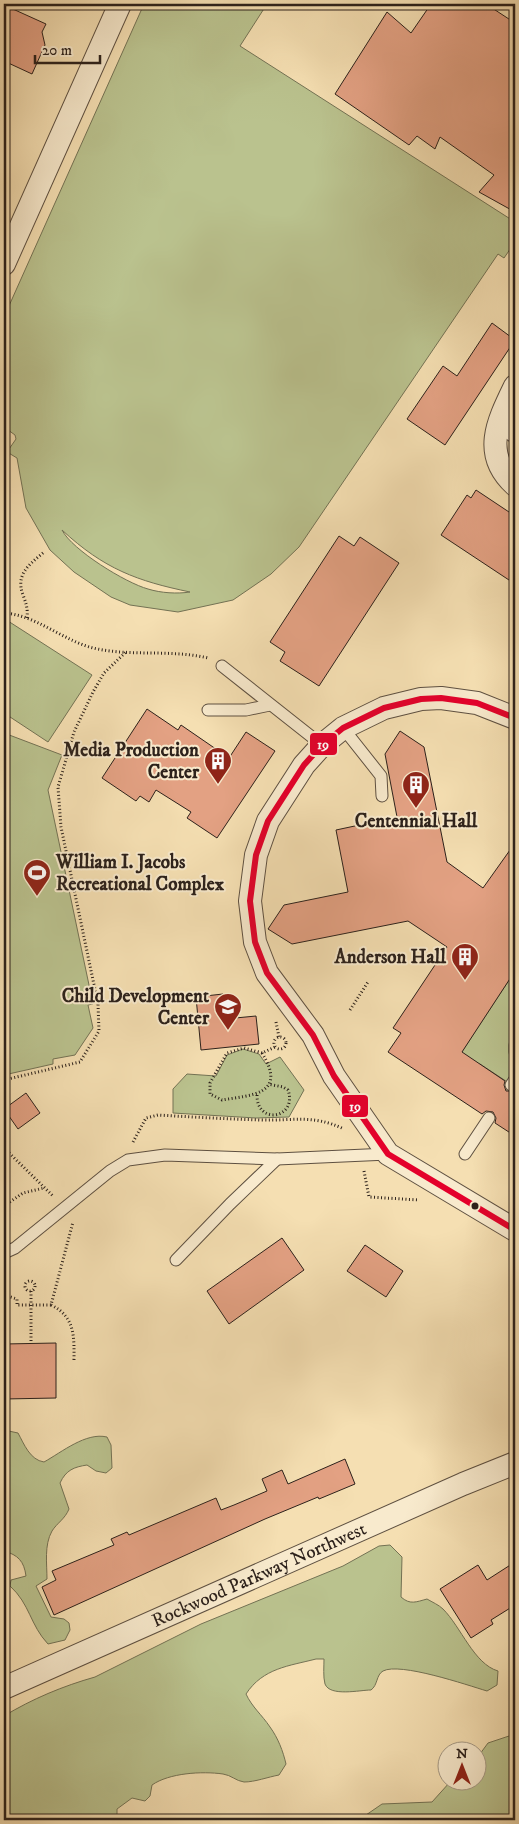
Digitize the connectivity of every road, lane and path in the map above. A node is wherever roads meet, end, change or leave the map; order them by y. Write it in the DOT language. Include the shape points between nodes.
graph roads {
  1 [pos="120,4"];
  2 [pos="4,264"];
  3 [pos="515,386"];
  4 [pos="506,432"];
  5 [pos="515,485"];
  6 [pos="44,552"];
  7 [pos="4,613"];
  8 [pos="27,618"];
  9 [pos="127,651"];
  10 [pos="222,666"];
  11 [pos="270,705"];
  12 [pos="208,710"];
  13 [pos="515,718"];
  14 [pos="343,728"];
  15 [pos="322,745"];
  16 [pos="382,796"];
  17 [pos="368,982"];
  18 [pos="350,1010"];
  19 [pos="278,1018"];
  20 [pos="279,1037"];
  21 [pos="275,1046"];
  22 [pos="515,1046"];
  23 [pos="515,1052"];
  24 [pos="262,1053"];
  25 [pos="4,1080"];
  26 [pos="268,1084"];
  27 [pos="257,1095"];
  28 [pos="488,1118"];
  29 [pos="349,1131"];
  30 [pos="132,1142"];
  31 [pos="4,1148"];
  32 [pos="388,1154"];
  33 [pos="465,1154"];
  34 [pos="277,1159"];
  35 [pos="44,1188"];
  36 [pos="56,1198"];
  37 [pos="79,1198"];
  38 [pos="4,1206"];
  39 [pos="515,1230"];
  40 [pos="4,1253"];
  41 [pos="176,1260"];
  42 [pos="31,1291"];
  43 [pos="4,1294"];
  44 [pos="31,1305"];
  45 [pos="52,1305"];
  46 [pos="31,1343"];
  47 [pos="74,1362"];
  48 [pos="515,1463"];
  49 [pos="4,1688"];
  1 -- 2 [label="street"];
  3 -- 4 [label="street"];
  4 -- 5 [label="street" via="495,435 496,457 505,476"];
  6 -- 8 [label="path" via="20,578"];
  7 -- 8 [label="path"];
  8 -- 9 [label="path" via="94,648"];
  9 -- 10 [label="path" via="194,655"];
  9 -- 25 [label="path" via="104,673 93,692 74,732 58,787 61,827 95,986 99,1031 80,1062"];
  10 -- 11 [label="lane"];
  11 -- 12 [label="lane" via="246,710"];
  11 -- 15 [label="lane"];
  13 -- 14 [label="street" via="476,704 441,698 421,699 384,708"];
  14 -- 15 [label="street"];
  14 -- 16 [label="lane" via="381,776"];
  15 -- 32 [label="street" via="288,790 261,837 252,877 252,927 267,973 313,1035 334,1076"];
  17 -- 18 [label="path"];
  19 -- 20 [label="path"];
  20 -- 21 [label="path" via="274,1040"];
  20 -- 21 [label="path" via="285,1039 286,1045 279,1049"];
  21 -- 24 [label="path"];
  22 -- 23 [label="lane"];
  24 -- 26 [label="path" via="270,1067"];
  24 -- 27 [label="path" via="244,1048 226,1053 216,1068 209,1090 213,1097 222,1100"];
  26 -- 27 [label="path"];
  26 -- 27 [label="path" via="288,1090 289,1107 284,1112 271,1115 262,1111"];
  28 -- 33 [label="lane"];
  29 -- 30 [label="path" via="324,1120 158,1115 146,1118"];
  31 -- 35 [label="path"];
  32 -- 34 [label="lane"];
  32 -- 39 [label="street"];
  34 -- 37 [label="lane" via="165,1155 128,1160"];
  34 -- 41 [label="lane"];
  35 -- 36 [label="path"];
  35 -- 38 [label="path" via="23,1193"];
  37 -- 40 [label="lane"];
  37 -- 45 [label="path"];
  42 -- 44 [label="path"];
  43 -- 44 [label="path" via="16,1299 17,1305"];
  44 -- 45 [label="path"];
  44 -- 46 [label="path"];
  45 -- 47 [label="path" via="64,1313 72,1325"];
  48 -- 49 [label="street, Rockwood Parkway Northwest"];
}
